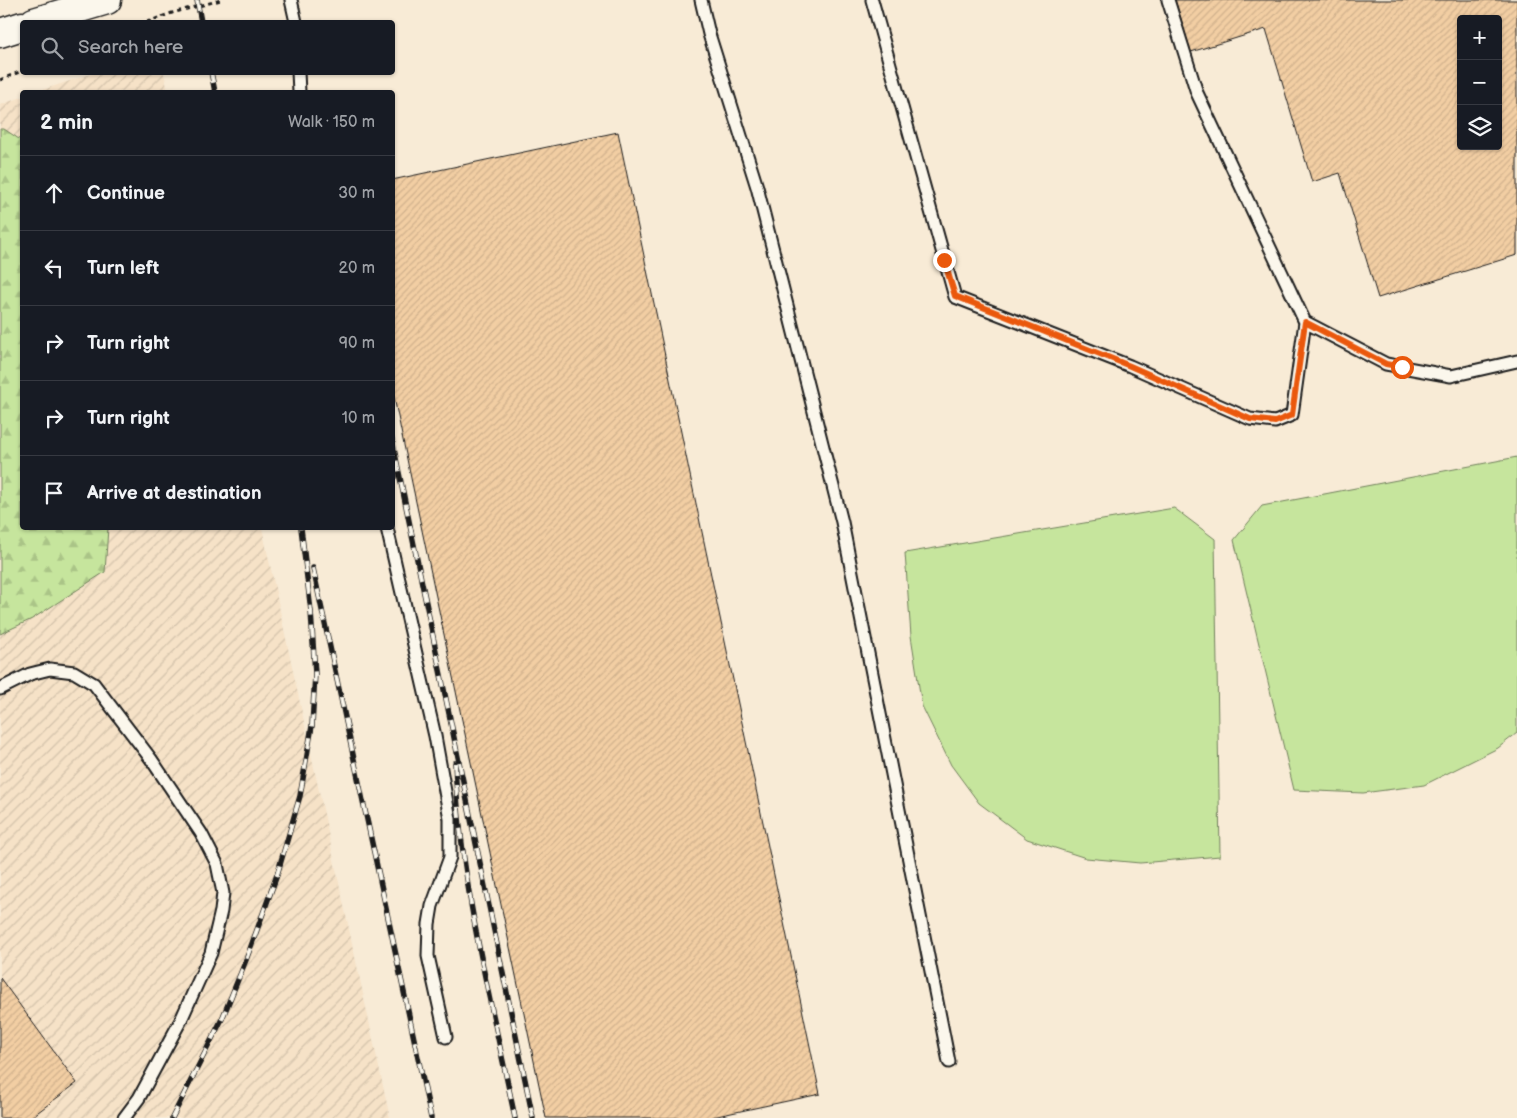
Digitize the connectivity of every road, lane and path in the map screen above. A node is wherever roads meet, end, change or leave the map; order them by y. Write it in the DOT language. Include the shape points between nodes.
graph roads {
  1 [pos="108,0"];
  2 [pos="221,0"];
  3 [pos="290,0"];
  4 [pos="701,0"];
  5 [pos="872,0"];
  6 [pos="1168,0"];
  7 [pos="41,20"];
  8 [pos="153,20"];
  9 [pos="295,20"];
  10 [pos="20,27"];
  11 [pos="0,33"];
  12 [pos="20,72"];
  13 [pos="298,75"];
  14 [pos="0,80"];
  15 [pos="298,90"];
  16 [pos="1305,322"];
  17 [pos="1517,361"];
  18 [pos="387,530"];
  19 [pos="0,690"];
  20 [pos="446,1037"];
  21 [pos="949,1062"];
  22 [pos="124,1118"];
  1 -- 7 [label="main road"];
  2 -- 8 [label="path"];
  3 -- 9 [label="lane"];
  4 -- 21 [label="lane" via="756,187 842,522"];
  5 -- 16 [label="lane" via="955,296 1130,366 1250,419 1275,422 1292,415"];
  6 -- 16 [label="lane" via="1197,94"];
  10 -- 11 [label="main road"];
  12 -- 14 [label="path"];
  13 -- 15 [label="lane"];
  16 -- 17 [label="lane" via="1386,364 1451,376"];
  18 -- 20 [label="lane" via="435,736 450,819 450,857 432,906 428,956"];
  19 -- 22 [label="lane" via="30,674 50,669 74,672 94,684 151,759 201,833 217,864 223,893 222,911 211,953 181,1020 139,1098"];
}
